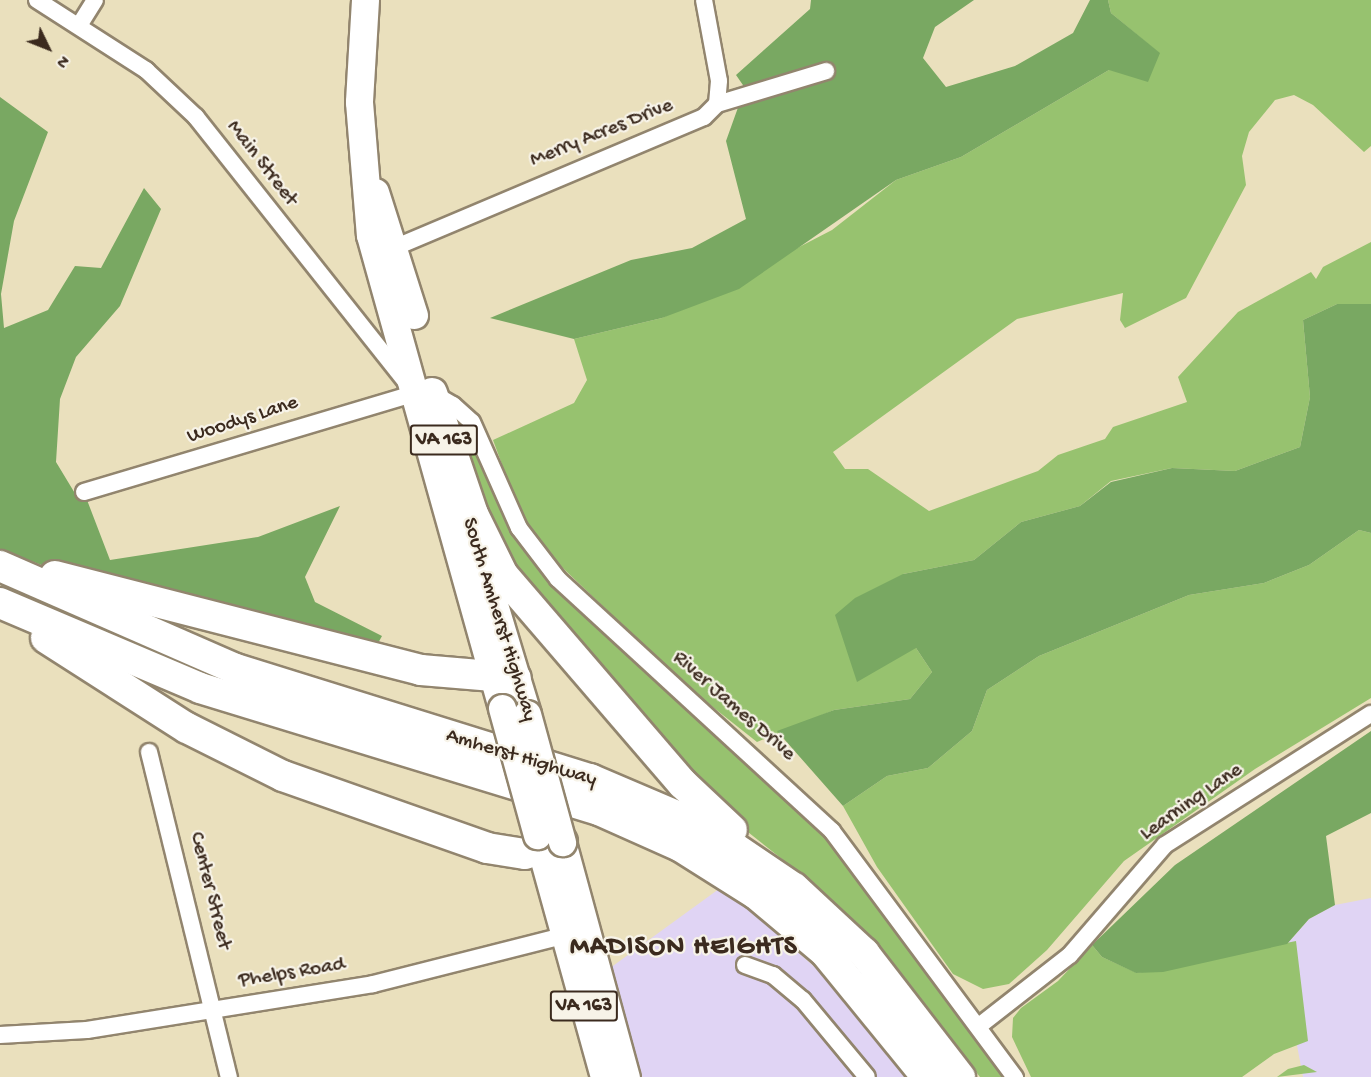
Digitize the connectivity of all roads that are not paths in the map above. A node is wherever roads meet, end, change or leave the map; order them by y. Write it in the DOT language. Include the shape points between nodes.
graph roads {
  1 [pos="37,0"];
  2 [pos="94,0"];
  3 [pos="365,0"];
  4 [pos="704,0"];
  5 [pos="80,24"];
  6 [pos="826,70"];
  7 [pos="717,104"];
  8 [pos="365,166"];
  9 [pos="396,247"];
  10 [pos="424,393"];
  11 [pos="84,492"];
  12 [pos="0,557"];
  13 [pos="0,566"];
  14 [pos="0,603"];
  15 [pos="0,611"];
  16 [pos="505,678"];
  17 [pos="1371,714"];
  18 [pos="149,753"];
  19 [pos="547,842"];
  20 [pos="794,888"];
  21 [pos="575,932"];
  22 [pos="746,964"];
  23 [pos="215,1009"];
  24 [pos="979,1026"];
  25 [pos="0,1035"];
  26 [pos="229,1077"];
  27 [pos="604,1077"];
  28 [pos="626,1077"];
  29 [pos="867,1077"];
  30 [pos="927,1077"];
  31 [pos="960,1077"];
  32 [pos="1015,1077"];
  1 -- 5 [label="street, Main Street"];
  2 -- 5 [label="street"];
  3 -- 8 [label="main road, South Amherst Highway / VA 163" via="359,102"];
  4 -- 7 [label="street" via="719,81"];
  5 -- 10 [label="street, Main Street" via="146,70 196,117"];
  6 -- 7 [label="street, Merry Acres Drive"];
  7 -- 9 [label="street, Merry Acres Drive" via="704,117"];
  8 -- 9 [label="main road, South Amherst Highway / VA 163"];
  8 -- 10 [label="main road, South Amherst Highway / VA 163" via="370,235"];
  9 -- 10 [label="main road, South Amherst Highway / VA 163"];
  10 -- 11 [label="street, Woodys Lane"];
  10 -- 16 [label="main road, South Amherst Highway / VA 163"];
  10 -- 20 [label="highway" via="473,514 503,575 683,784"];
  10 -- 24 [label="street, River James Drive" via="472,422 519,528 558,579 825,823"];
  12 -- 16 [label="highway" via="42,573 422,670"];
  13 -- 20 [label="highway, Amherst Highway" via="236,669 659,804"];
  14 -- 30 [label="highway, Amherst Highway" via="200,688 598,810 680,846 756,894 825,952"];
  15 -- 19 [label="highway" via="187,728 283,776 487,848 525,854"];
  16 -- 19 [label="main road, South Amherst Highway / VA 163, bridge"];
  17 -- 24 [label="street, Learning Lane" via="1165,845 1070,955"];
  18 -- 23 [label="street, Center Street"];
  19 -- 21 [label="main road, South Amherst Highway / VA 163"];
  20 -- 31 [label="highway, Amherst Highway" via="864,953"];
  21 -- 23 [label="street, Phelps Road" via="373,984"];
  21 -- 27 [label="main road, South Amherst Highway / VA 163"];
  21 -- 28 [label="main road, South Amherst Highway / VA 163"];
  22 -- 29 [label="street" via="773,975 802,1000"];
  23 -- 25 [label="street, Phelps Road" via="87,1030"];
  23 -- 26 [label="street, Center Street"];
  24 -- 32 [label="street, River James Drive"];
}
